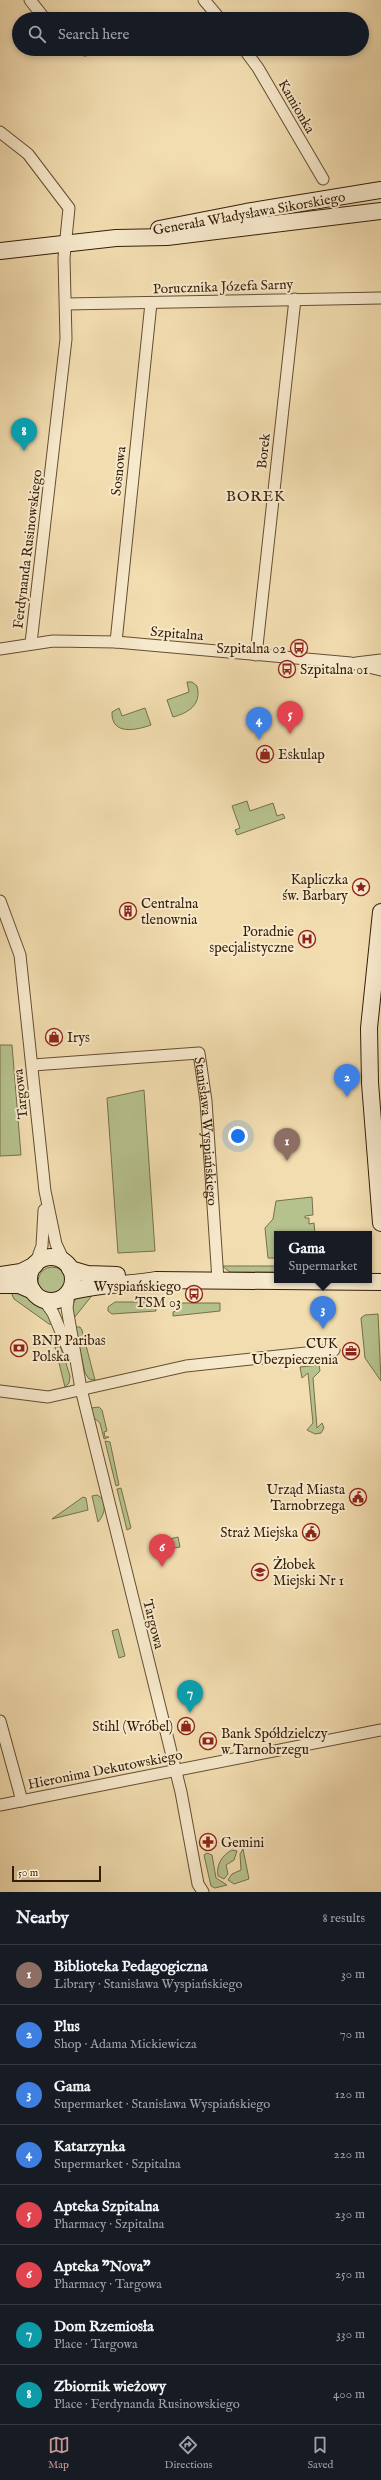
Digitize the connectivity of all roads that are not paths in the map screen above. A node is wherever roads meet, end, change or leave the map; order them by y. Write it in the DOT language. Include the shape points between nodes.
graph roads {
  1 [pos="30,0"];
  2 [pos="204,0"];
  3 [pos="39,12"];
  4 [pos="214,12"];
  5 [pos="249,56"];
  6 [pos="0,132"];
  7 [pos="323,179"];
  8 [pos="381,190"];
  9 [pos="381,211"];
  10 [pos="116,238"];
  11 [pos="65,244"];
  12 [pos="0,251"];
  13 [pos="381,298"];
  14 [pos="295,299"];
  15 [pos="151,303"];
  16 [pos="66,304"];
  17 [pos="31,642"];
  18 [pos="116,642"];
  19 [pos="0,650"];
  20 [pos="256,655"];
  21 [pos="381,660"];
  22 [pos="351,664"];
  23 [pos="381,670"];
  24 [pos="0,901"];
  25 [pos="381,912"];
  26 [pos="33,1064"];
  27 [pos="377,1100"];
  28 [pos="45,1191"];
  29 [pos="381,1223"];
  30 [pos="35,1265"];
  31 [pos="67,1265"];
  32 [pos="0,1275"];
  33 [pos="156,1280"];
  34 [pos="218,1280"];
  35 [pos="274,1281"];
  36 [pos="0,1285"];
  37 [pos="69,1292"];
  38 [pos="38,1295"];
  39 [pos="334,1350"];
  40 [pos="78,1372"];
  41 [pos="81,1389"];
  42 [pos="0,1391"];
  43 [pos="0,1721"];
  44 [pos="381,1730"];
  45 [pos="175,1770"];
  46 [pos="22,1801"];
  47 [pos="0,1805"];
  48 [pos="199,1889"];
  1 -- 3 [label="street"];
  2 -- 4 [label="street"];
  5 -- 7 [label="street, Kamionka"];
  6 -- 11 [label="street, Ferdynanda Rusinowskiego" via="28,154 69,208"];
  8 -- 10 [label="street, Generała Władysława Sikorskiego" via="246,212"];
  9 -- 10 [label="street, Generała Władysława Sikorskiego" via="168,237"];
  10 -- 11 [label="street, Generała Władysława Sikorskiego"];
  11 -- 12 [label="street, Generała Władysława Sikorskiego"];
  11 -- 16 [label="street, Ferdynanda Rusinowskiego"];
  13 -- 14 [label="street, Porucznika Józefa Sarny"];
  14 -- 15 [label="street, Porucznika Józefa Sarny"];
  14 -- 20 [label="street, Borek"];
  15 -- 16 [label="street, Porucznika Józefa Sarny"];
  15 -- 18 [label="street, Sosnowa"];
  16 -- 17 [label="street, Ferdynanda Rusinowskiego" via="66,340"];
  17 -- 18 [label="street, Szpitalna"];
  17 -- 19 [label="street, Szpitalna"];
  18 -- 20 [label="street, Szpitalna"];
  20 -- 22 [label="street, Szpitalna"];
  21 -- 22 [label="street, Szpitalna"];
  22 -- 23 [label="street, Szpitalna"];
  24 -- 26 [label="street, Targowa" via="20,955"];
  25 -- 27 [label="street" via="369,1028"];
  26 -- 28 [label="street, Targowa"];
  26 -- 34 [label="street, Stanisława Wyspiańskiego" via="199,1053 206,1101"];
  27 -- 29 [label="street"];
  28 -- 30 [label="street, Targowa" via="43,1240"];
  28 -- 31 [label="street, Targowa" via="56,1244"];
  30 -- 31 [label="street" via="51,1257"];
  30 -- 32 [label="street" via="21,1272"];
  30 -- 38 [label="street" via="29,1279"];
  31 -- 33 [label="street" via="87,1274"];
  31 -- 37 [label="street" via="73,1280"];
  33 -- 34 [label="street"];
  33 -- 37 [label="street" via="130,1285 88,1286"];
  34 -- 35 [label="street"];
  36 -- 38 [label="street" via="18,1285"];
  37 -- 38 [label="street" via="59,1299"];
  37 -- 40 [label="street, Targowa" via="67,1308"];
  38 -- 40 [label="street, Targowa" via="53,1313"];
  39 -- 41 [label="street" via="186,1366"];
  40 -- 41 [label="street, Targowa"];
  41 -- 42 [label="street" via="48,1397"];
  41 -- 45 [label="street, Targowa"];
  43 -- 46 [label="street"];
  44 -- 45 [label="street, Hieronima Dekutowskiego"];
  45 -- 46 [label="street, Hieronima Dekutowskiego"];
  45 -- 48 [label="street, Targowa"];
  46 -- 47 [label="street, Hieronima Dekutowskiego"];
}
